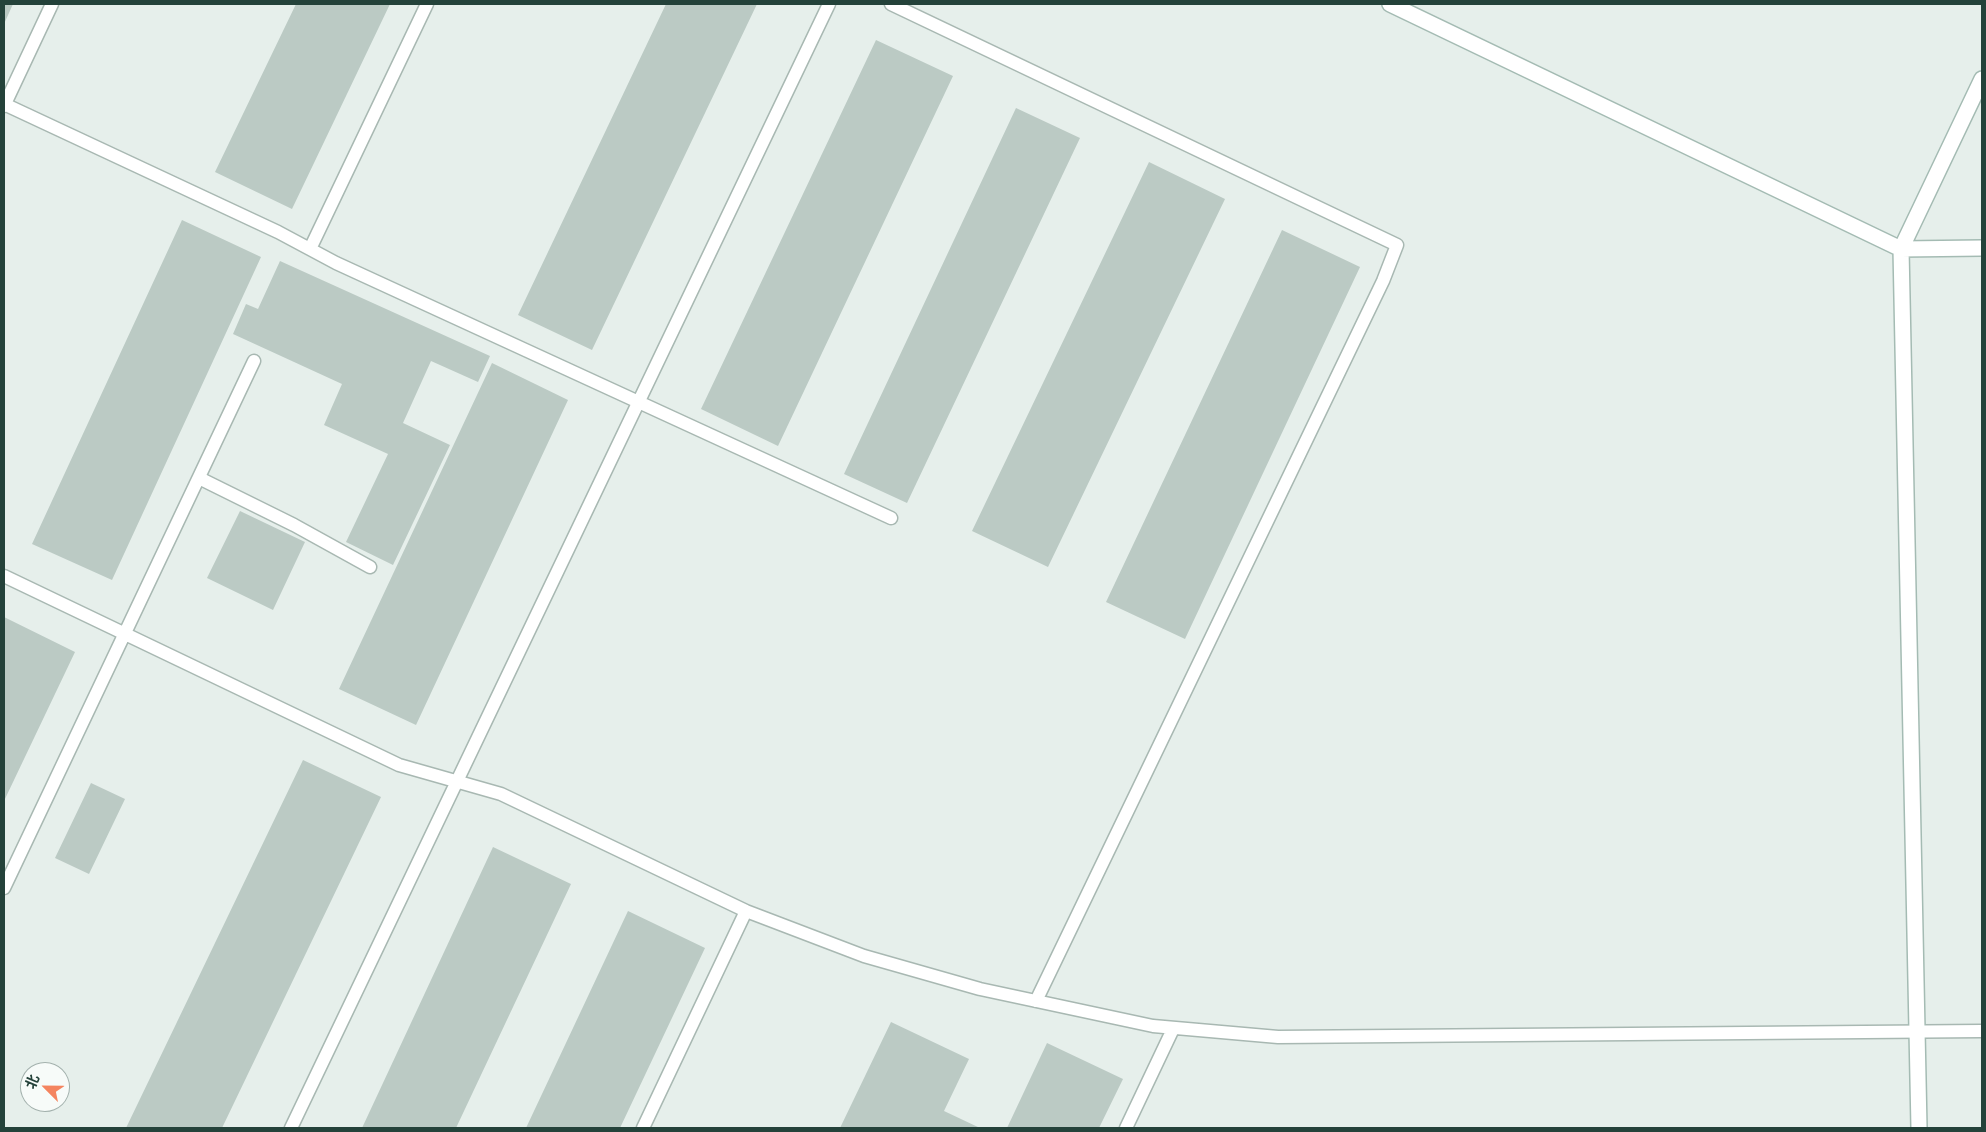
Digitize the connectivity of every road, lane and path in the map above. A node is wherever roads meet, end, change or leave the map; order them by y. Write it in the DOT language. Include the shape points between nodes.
graph roads {
  1 [pos="52,4"];
  2 [pos="427,4"];
  3 [pos="830,4"];
  4 [pos="891,4"];
  5 [pos="1390,4"];
  6 [pos="1982,79"];
  7 [pos="4,105"];
  8 [pos="1982,248"];
  9 [pos="310,249"];
  10 [pos="1901,249"];
  11 [pos="254,361"];
  12 [pos="639,402"];
  13 [pos="199,478"];
  14 [pos="891,518"];
  15 [pos="370,567"];
  16 [pos="4,576"];
  17 [pos="125,634"];
  18 [pos="457,782"];
  19 [pos="4,888"];
  20 [pos="746,911"];
  21 [pos="1036,1001"];
  22 [pos="1173,1028"];
  23 [pos="1917,1032"];
  24 [pos="1982,1032"];
  25 [pos="291,1128"];
  26 [pos="643,1128"];
  27 [pos="1126,1128"];
  28 [pos="1919,1128"];
  1 -- 7 [label="lane"];
  2 -- 9 [label="lane"];
  3 -- 12 [label="lane"];
  4 -- 21 [label="lane" via="1397,245 1383,281"];
  5 -- 10 [label="street"];
  6 -- 10 [label="street"];
  7 -- 9 [label="lane"];
  8 -- 10 [label="street"];
  9 -- 12 [label="lane"];
  10 -- 23 [label="street"];
  11 -- 13 [label="lane"];
  12 -- 14 [label="lane"];
  12 -- 18 [label="lane"];
  13 -- 15 [label="lane"];
  13 -- 17 [label="lane"];
  16 -- 17 [label="lane"];
  17 -- 18 [label="lane" via="398,765"];
  17 -- 19 [label="lane"];
  18 -- 20 [label="lane" via="501,794"];
  18 -- 25 [label="lane"];
  20 -- 21 [label="lane" via="864,956 980,989"];
  20 -- 26 [label="lane"];
  21 -- 22 [label="lane"];
  22 -- 23 [label="lane" via="1278,1037"];
  22 -- 27 [label="lane"];
  23 -- 24 [label="lane"];
  23 -- 28 [label="street"];
}
